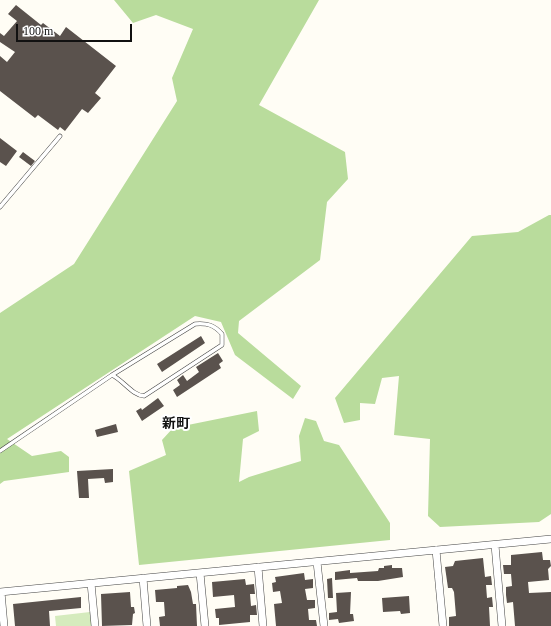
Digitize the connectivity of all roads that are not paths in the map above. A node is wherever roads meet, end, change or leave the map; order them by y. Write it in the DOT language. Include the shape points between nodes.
graph roads {
  1 [pos="60,136"];
  2 [pos="0,207"];
  3 [pos="112,376"];
  4 [pos="0,451"];
  5 [pos="551,539"];
  6 [pos="495,544"];
  7 [pos="436,550"];
  8 [pos="317,562"];
  9 [pos="258,567"];
  10 [pos="200,573"];
  11 [pos="143,578"];
  12 [pos="90,583"];
  13 [pos="0,592"];
  14 [pos="4,626"];
  15 [pos="95,626"];
  16 [pos="147,626"];
  17 [pos="205,626"];
  18 [pos="264,626"];
  19 [pos="324,626"];
  20 [pos="444,626"];
  21 [pos="502,626"];
  1 -- 2 [label="lane"];
  3 -- 3 [label="lane" via="195,324 215,326 222,334 222,345 144,396 137,396 119,379"];
  3 -- 4 [label="lane"];
  5 -- 6 [label="street"];
  6 -- 7 [label="street"];
  6 -- 21 [label="street"];
  7 -- 8 [label="street"];
  7 -- 20 [label="street"];
  8 -- 9 [label="street"];
  8 -- 19 [label="street"];
  9 -- 10 [label="street"];
  9 -- 18 [label="street"];
  10 -- 11 [label="street"];
  10 -- 17 [label="street"];
  11 -- 12 [label="street"];
  11 -- 16 [label="street"];
  12 -- 13 [label="street"];
  12 -- 15 [label="street"];
  13 -- 14 [label="street"];
}
